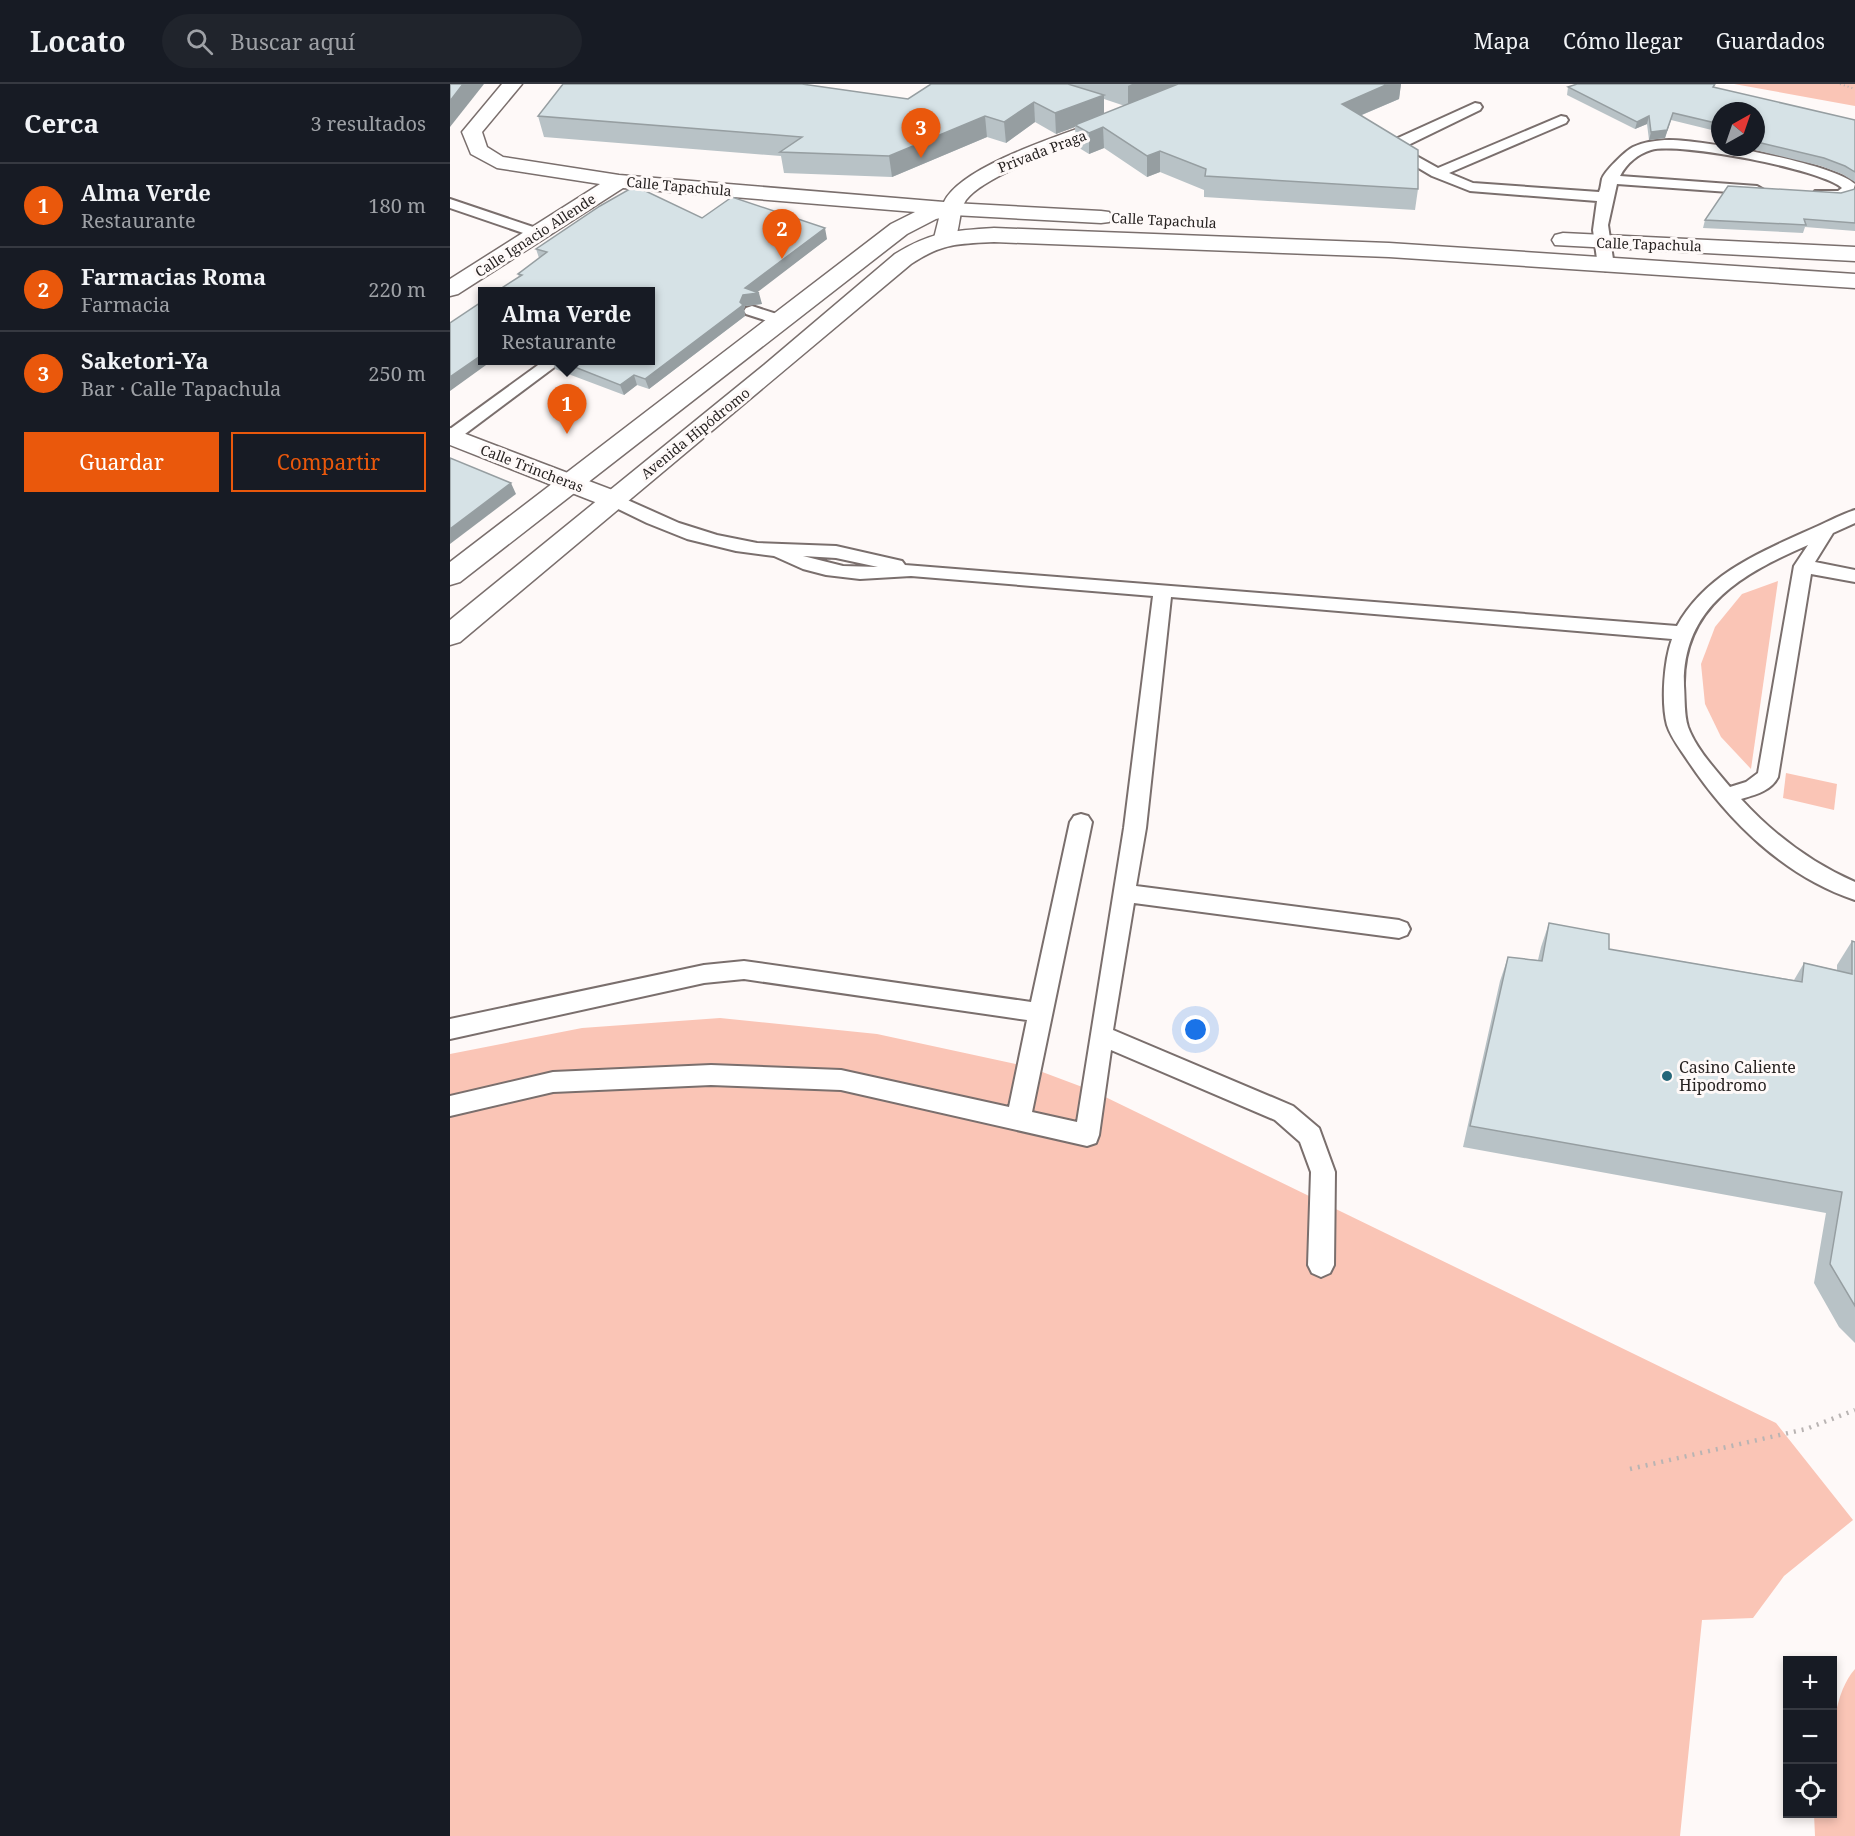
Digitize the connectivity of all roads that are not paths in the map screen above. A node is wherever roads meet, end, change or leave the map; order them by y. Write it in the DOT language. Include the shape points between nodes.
graph roads {
  1 [pos="512,84"];
  2 [pos="1098,105"];
  3 [pos="1475,107"];
  4 [pos="1561,120"];
  5 [pos="1437,173"];
  6 [pos="1609,179"];
  7 [pos="619,181"];
  8 [pos="1769,191"];
  9 [pos="1804,193"];
  10 [pos="1605,197"];
  11 [pos="450,203"];
  12 [pos="953,209"];
  13 [pos="1122,218"];
  14 [pos="1251,224"];
  15 [pos="537,233"];
  16 [pos="945,238"];
  17 [pos="1522,238"];
  18 [pos="1545,239"];
  19 [pos="1602,242"];
  20 [pos="1855,254"];
  21 [pos="1606,266"];
  22 [pos="1855,281"];
  23 [pos="450,289"];
  24 [pos="752,311"];
  25 [pos="780,320"];
  26 [pos="549,365"];
  27 [pos="450,436"];
  28 [pos="569,483"];
  29 [pos="614,500"];
  30 [pos="1855,516"];
  31 [pos="1826,530"];
  32 [pos="1803,566"];
  33 [pos="450,576"];
  34 [pos="1855,576"];
  35 [pos="1163,590"];
  36 [pos="1682,633"];
  37 [pos="450,636"];
  38 [pos="1726,796"];
  39 [pos="1081,822"];
  40 [pos="1855,891"];
  41 [pos="1125,893"];
  42 [pos="1400,928"];
  43 [pos="1042,1013"];
  44 [pos="450,1029"];
  45 [pos="1101,1035"];
  46 [pos="450,1106"];
  47 [pos="1018,1120"];
  48 [pos="1321,1265"];
  1 -- 7 [label="main road, Calle Tapachula" via="472,132 478,150 497,162"];
  2 -- 12 [label="main road, Privada Praga" via="1131,116 990,171 956,198"];
  3 -- 5 [label="lane" via="1394,145 1395,150"];
  4 -- 5 [label="lane"];
  5 -- 10 [label="lane" via="1470,187"];
  6 -- 8 [label="lane"];
  6 -- 9 [label="lane" via="1632,152 1667,143 1791,164 1823,173 1850,187 1847,193 1838,195"];
  6 -- 10 [label="lane"];
  7 -- 12 [label="main road, Calle Tapachula"];
  7 -- 15 [label="main road, Calle Ignacio Allende"];
  10 -- 19 [label="lane" via="1600,225"];
  11 -- 15 [label="lane"];
  12 -- 13 [label="main road, Calle Tapachula"];
  12 -- 16 [label="main road, Privada Praga"];
  12 -- 25 [label="main road" via="929,214 899,229"];
  14 -- 17 [label="main road"];
  15 -- 23 [label="main road, Calle Ignacio Allende"];
  16 -- 21 [label="main road, Calle Tapachula" via="994,235 1389,250"];
  16 -- 29 [label="main road, Avenida Hipódromo" via="894,265"];
  18 -- 19 [label="main road, Calle Tapachula"];
  19 -- 20 [label="main road, Calle Tapachula"];
  19 -- 21 [label="lane"];
  21 -- 22 [label="main road, Calle Tapachula"];
  24 -- 25 [label="lane"];
  25 -- 28 [label="main road"];
  26 -- 27 [label="lane"];
  27 -- 28 [label="main road, Calle Trincheras"];
  28 -- 29 [label="main road, Calle Trincheras"];
  28 -- 33 [label="main road"];
  29 -- 35 [label="lane" via="669,526 703,537 778,551 792,560 829,570 878,574 911,570"];
  29 -- 37 [label="main road, Avenida Hipódromo"];
  30 -- 31 [label="lane"];
  31 -- 32 [label="lane"];
  31 -- 36 [label="lane" via="1732,576 1700,605"];
  32 -- 34 [label="lane"];
  32 -- 38 [label="lane" via="1768,777 1753,788"];
  35 -- 36 [label="lane"];
  35 -- 41 [label="lane"];
  36 -- 38 [label="lane" via="1672,678 1678,727 1701,766"];
  38 -- 40 [label="lane" via="1792,857"];
  39 -- 43 [label="lane"];
  41 -- 42 [label="lane"];
  41 -- 45 [label="lane"];
  43 -- 44 [label="lane" via="744,970 704,974"];
  43 -- 47 [label="lane"];
  45 -- 47 [label="lane" via="1087,1135"];
  45 -- 48 [label="lane" via="1284,1113 1310,1136 1323,1172"];
  46 -- 47 [label="lane" via="553,1082 711,1075 841,1080"];
}
